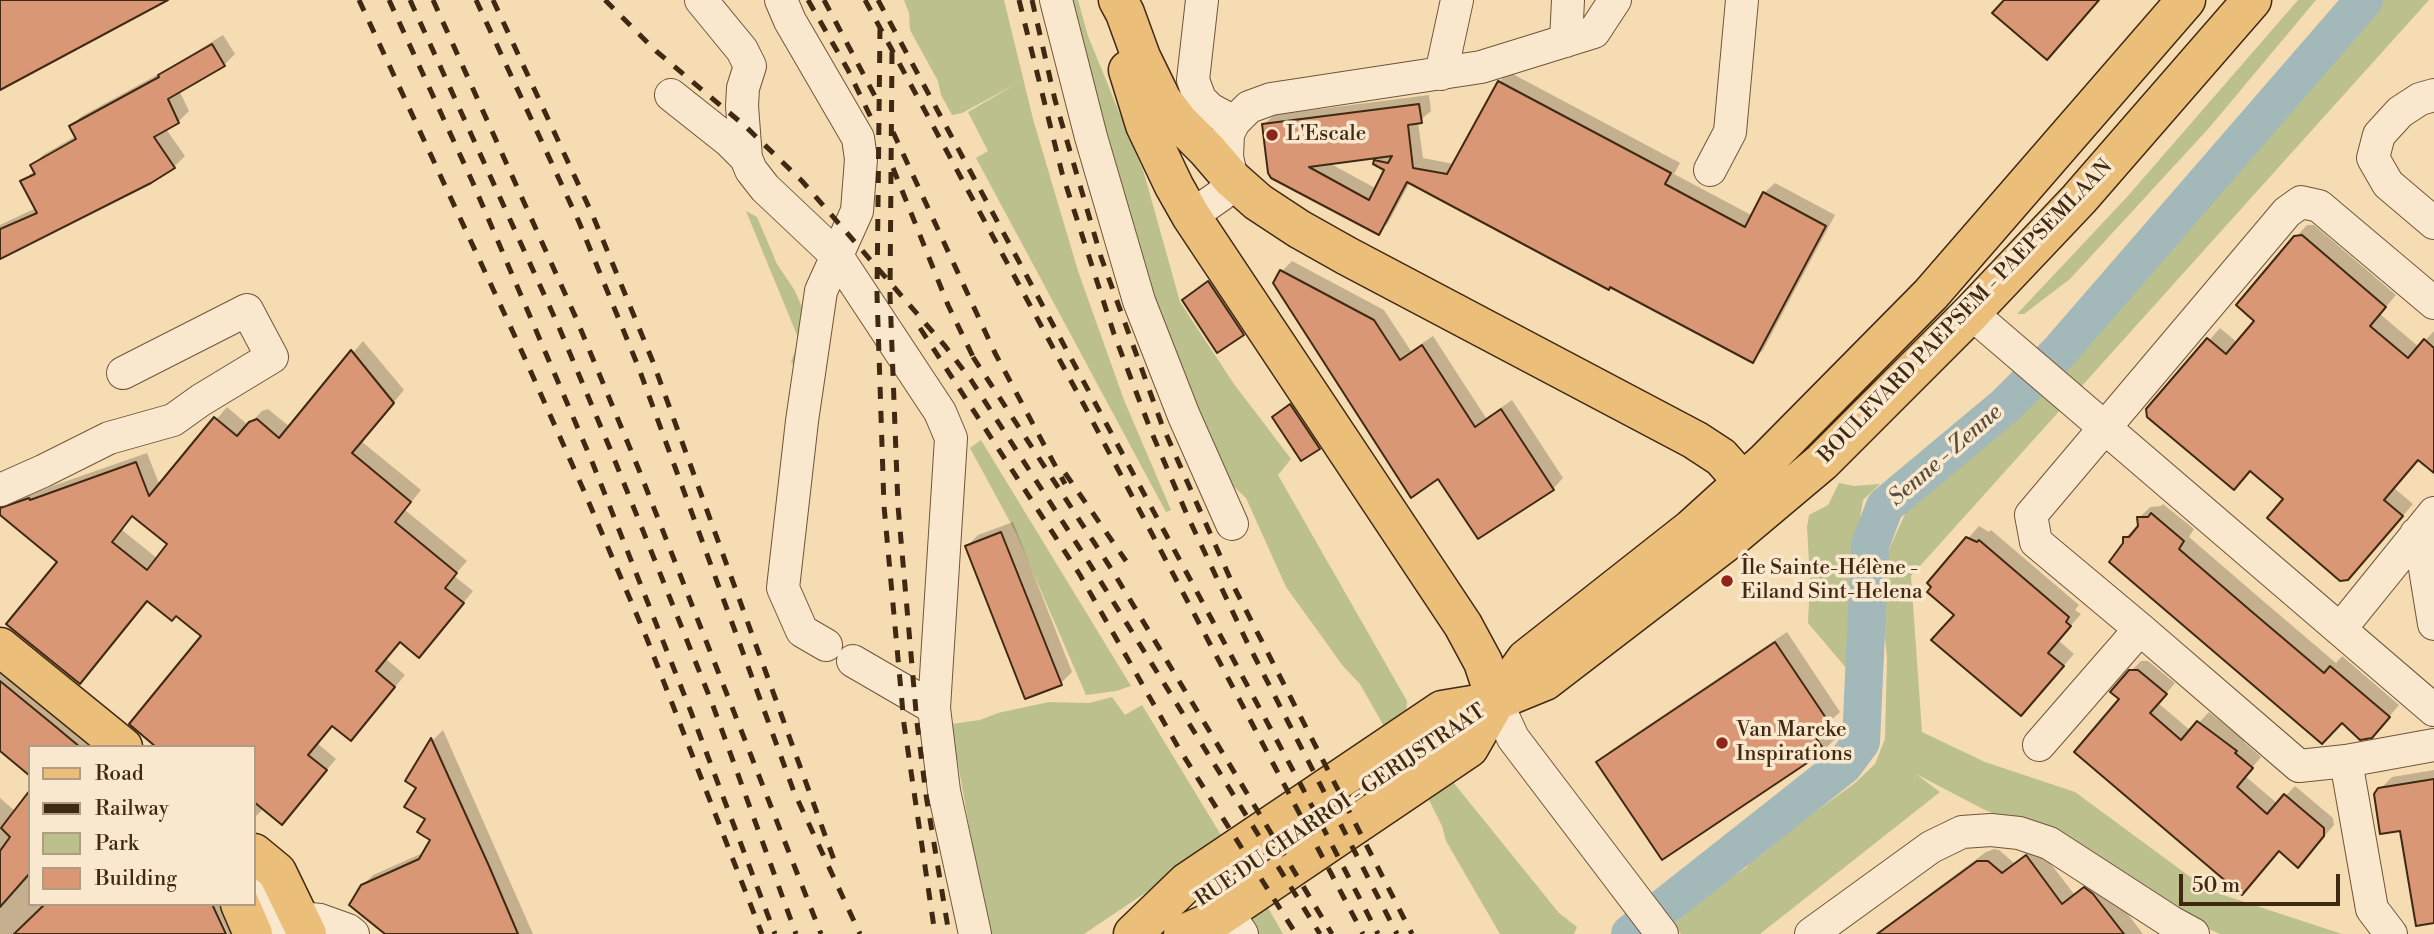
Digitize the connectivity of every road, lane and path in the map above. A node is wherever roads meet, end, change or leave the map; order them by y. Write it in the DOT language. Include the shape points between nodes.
graph roads {
  1 [pos="701,0"];
  2 [pos="781,0"];
  3 [pos="1056,0"];
  4 [pos="1111,0"];
  5 [pos="1118,0"];
  6 [pos="1202,0"];
  7 [pos="1457,0"];
  8 [pos="1568,0"];
  9 [pos="1615,0"];
  10 [pos="1742,0"];
  11 [pos="2252,0"];
  12 [pos="2177,3"];
  13 [pos="1566,40"];
  14 [pos="1441,74"];
  15 [pos="671,95"];
  16 [pos="2434,95"];
  17 [pos="1234,122"];
  18 [pos="746,158"];
  19 [pos="1710,170"];
  20 [pos="1232,179"];
  21 [pos="1191,216"];
  22 [pos="2434,223"];
  23 [pos="837,256"];
  24 [pos="2434,303"];
  25 [pos="1971,313"];
  26 [pos="123,373"];
  27 [pos="2097,422"];
  28 [pos="0,489"];
  29 [pos="1755,495"];
  30 [pos="2425,523"];
  31 [pos="1232,524"];
  32 [pos="2434,624"];
  33 [pos="2341,628"];
  34 [pos="2140,629"];
  35 [pos="0,647"];
  36 [pos="1496,701"];
  37 [pos="934,708"];
  38 [pos="2434,709"];
  39 [pos="121,745"];
  40 [pos="2039,745"];
  41 [pos="2434,746"];
  42 [pos="2346,761"];
  43 [pos="256,855"];
  44 [pos="256,883"];
  45 [pos="241,906"];
  46 [pos="1234,923"];
  47 [pos="295,929"];
  48 [pos="253,934"];
  49 [pos="353,934"];
  50 [pos="975,934"];
  51 [pos="1133,934"];
  52 [pos="1152,934"];
  53 [pos="1183,934"];
  54 [pos="1662,934"];
  55 [pos="1811,934"];
  56 [pos="2193,934"];
  57 [pos="2391,934"];
  1 -- 18 [label="street" via="750,66 742,106"];
  2 -- 23 [label="street" via="859,138 857,211"];
  3 -- 31 [label="street" via="1139,301"];
  4 -- 21 [label="main road" via="1145,125"];
  5 -- 20 [label="main road" via="1162,100"];
  6 -- 17 [label="street" via="1194,80 1200,99"];
  7 -- 14 [label="street"];
  8 -- 13 [label="street"];
  9 -- 13 [label="street" via="1594,32"];
  10 -- 19 [label="street" via="1730,132"];
  11 -- 25 [label="main road, BOULEVARD PAEPSEM - PAEPSEMLAAN" via="2079,199"];
  12 -- 29 [label="main road, BOULEVARD PAEPSEM - PAEPSEMLAAN"];
  13 -- 14 [label="street" via="1481,67"];
  14 -- 17 [label="street" via="1271,99 1249,107"];
  15 -- 18 [label="street"];
  16 -- 22 [label="street" via="2400,112 2379,135 2373,158 2388,184"];
  17 -- 20 [label="street" via="1227,144"];
  18 -- 23 [label="street" via="765,188"];
  20 -- 21 [label="street" via="1221,195"];
  20 -- 29 [label="main road" via="1299,229 1695,440 1721,457"];
  21 -- 36 [label="main road" via="1463,625 1483,662"];
  23 -- 37 [label="street" via="940,412 951,438"];
  23 -- 37 [label="street" via="821,291 783,588 803,631"];
  24 -- 27 [label="street" via="2319,206 2301,202"];
  25 -- 27 [label="street"];
  25 -- 29 [label="main road, BOULEVARD PAEPSEM - PAEPSEMLAAN" via="1822,462"];
  26 -- 28 [label="street" via="247,310 272,357 173,420 109,438"];
  27 -- 33 [label="street"];
  27 -- 34 [label="street" via="2031,515 2036,542"];
  29 -- 36 [label="main road, RUE DU CHARROI - GERIJSTRAAT" via="1734,536 1545,681"];
  30 -- 32 [label="street" via="2422,550"];
  30 -- 33 [label="street"];
  33 -- 38 [label="street"];
  34 -- 40 [label="street"];
  34 -- 42 [label="street" via="2299,766"];
  35 -- 39 [label="main road"];
  36 -- 46 [label="main road, RUE DU CHARROI - GERIJSTRAAT" via="1469,748"];
  36 -- 51 [label="main road, RUE DU CHARROI - GERIJSTRAAT" via="1442,710 1187,882"];
  36 -- 52 [label="main road, RUE DU CHARROI - GERIJSTRAAT"];
  36 -- 54 [label="street" via="1513,738"];
  37 -- 50 [label="street" via="944,791"];
  41 -- 42 [label="street"];
  42 -- 57 [label="street" via="2372,909"];
  43 -- 47 [label="main road" via="277,872"];
  44 -- 47 [label="street"];
  45 -- 48 [label="main road"];
  46 -- 53 [label="main road, RUE DU CHARROI - GERIJSTRAAT" via="1213,921"];
  47 -- 49 [label="street" via="320,920"];
  55 -- 56 [label="street" via="1931,847 1962,832 1990,830 2049,843"];
}
